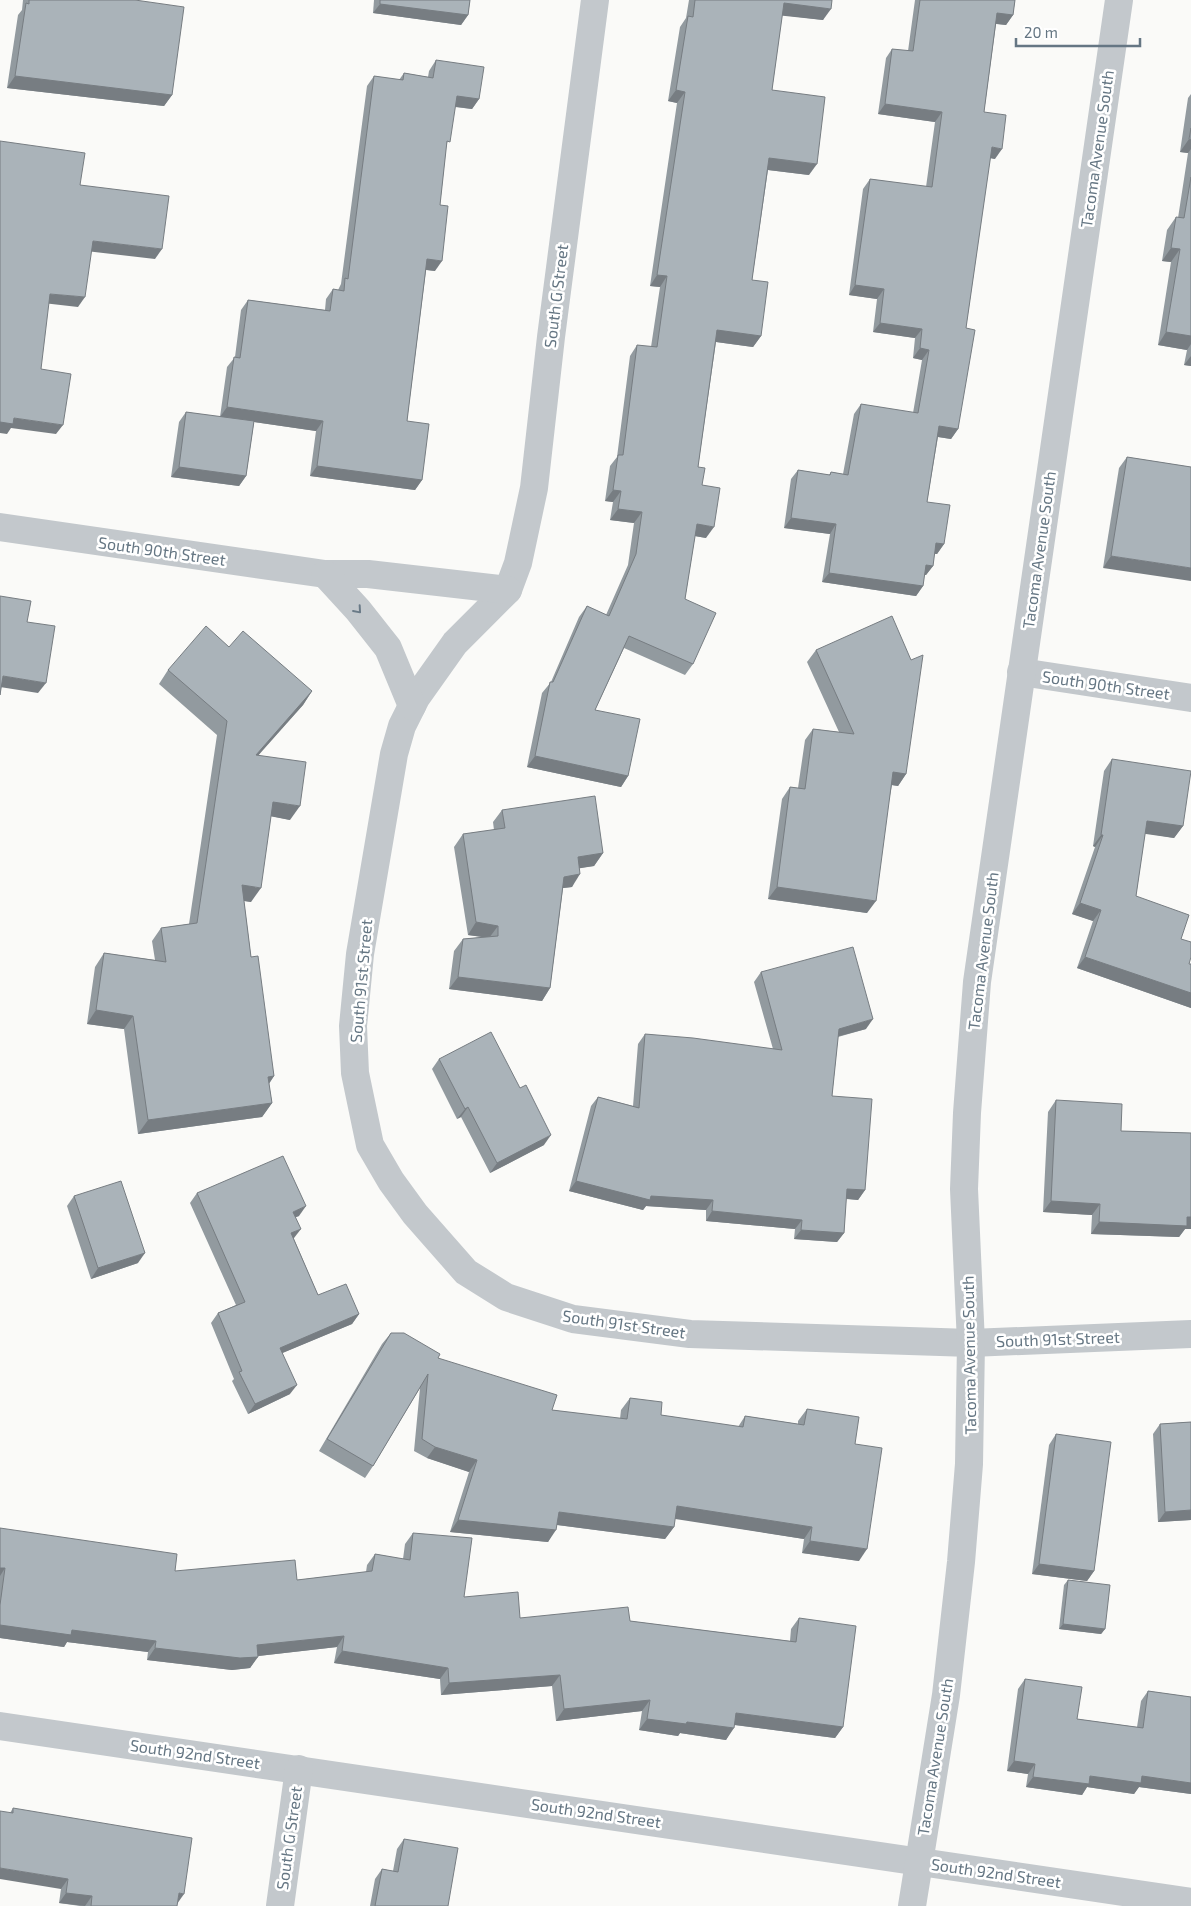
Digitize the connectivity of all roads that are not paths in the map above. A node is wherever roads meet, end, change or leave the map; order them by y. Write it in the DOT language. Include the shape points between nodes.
graph roads {
  1 [pos="594,0"];
  2 [pos="1119,0"];
  3 [pos="0,527"];
  4 [pos="325,574"];
  5 [pos="508,590"];
  6 [pos="1021,672"];
  7 [pos="1191,698"];
  8 [pos="412,706"];
  9 [pos="1191,1334"];
  10 [pos="971,1343"];
  11 [pos="0,1726"];
  12 [pos="299,1769"];
  13 [pos="919,1861"];
  14 [pos="1191,1902"];
  15 [pos="280,1906"];
  16 [pos="912,1906"];
  1 -- 5 [label="street, South G Street" via="534,488 518,562"];
  2 -- 6 [label="street, Tacoma Avenue South"];
  3 -- 4 [label="street, South 90th Street"];
  4 -- 5 [label="street, South 90th Street" via="368,574"];
  4 -- 8 [label="street, one-way" via="388,648"];
  5 -- 8 [label="street, South 91st Street" via="455,643"];
  6 -- 7 [label="street, South 90th Street"];
  6 -- 10 [label="street, Tacoma Avenue South" via="978,982 967,1113 964,1189"];
  8 -- 10 [label="street, South 91st Street" via="394,754 360,954 353,1026 355,1073 370,1145 396,1188 466,1272 506,1298 573,1319 690,1334"];
  9 -- 10 [label="street, South 91st Street"];
  10 -- 13 [label="street, Tacoma Avenue South" via="969,1464 961,1562 946,1695"];
  11 -- 12 [label="street, South 92nd Street"];
  12 -- 13 [label="street, South 92nd Street"];
  12 -- 15 [label="street, South G Street"];
  13 -- 14 [label="street, South 92nd Street"];
  13 -- 16 [label="street, Tacoma Avenue South"];
}
